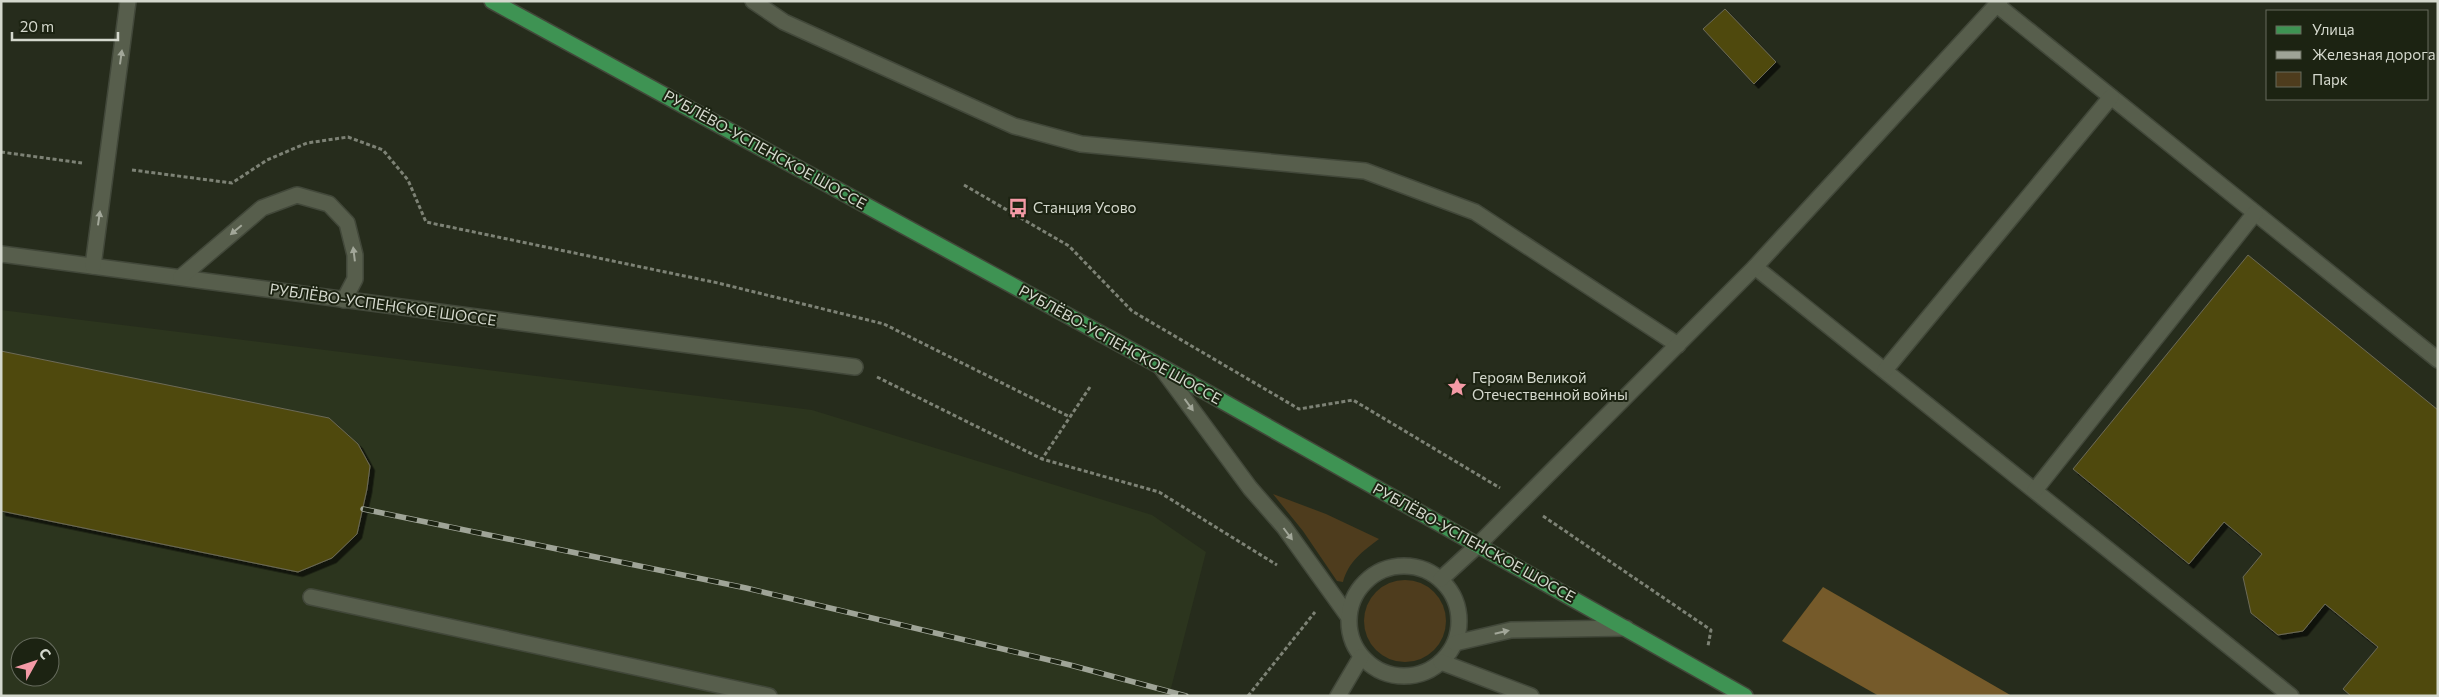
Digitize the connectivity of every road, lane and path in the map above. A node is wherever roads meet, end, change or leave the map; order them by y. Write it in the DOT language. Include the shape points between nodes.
graph roads {
  1 [pos="128,1"];
  2 [pos="492,1"];
  3 [pos="753,1"];
  4 [pos="1998,3"];
  5 [pos="2111,96"];
  6 [pos="1,152"];
  7 [pos="106,167"];
  8 [pos="964,185"];
  9 [pos="2255,213"];
  10 [pos="1,254"];
  11 [pos="93,266"];
  12 [pos="1755,267"];
  13 [pos="180,277"];
  14 [pos="344,300"];
  15 [pos="1678,345"];
  16 [pos="2438,360"];
  17 [pos="1160,366"];
  18 [pos="855,367"];
  19 [pos="1884,370"];
  20 [pos="1090,387"];
  21 [pos="1070,417"];
  22 [pos="1042,459"];
  23 [pos="2035,490"];
  24 [pos="1522,501"];
  25 [pos="1478,546"];
  26 [pos="1280,566"];
  27 [pos="1441,579"];
  28 [pos="311,597"];
  29 [pos="1320,606"];
  30 [pos="1348,616"];
  31 [pos="1626,628"];
  32 [pos="1455,643"];
  33 [pos="1361,657"];
  34 [pos="1441,662"];
  35 [pos="1704,672"];
  36 [pos="769,696"];
  37 [pos="1248,696"];
  38 [pos="1338,696"];
  39 [pos="1531,696"];
  40 [pos="1745,696"];
  41 [pos="2291,696"];
  7 -- 1 [label="street, one-way"];
  2 -- 17 [label="main road, РУБЛЁВО-УСПЕНСКОЕ ШОССЕ"];
  3 -- 15 [label="street" via="784,22 1014,126 1080,144 1365,171 1392,181 1475,212"];
  4 -- 5 [label="street"];
  4 -- 12 [label="street"];
  5 -- 9 [label="street"];
  5 -- 19 [label="street"];
  6 -- 7 [label="path"];
  11 -- 7 [label="street, one-way"];
  7 -- 21 [label="path" via="232,183 267,160 307,143 348,137 383,150 408,180 426,222 718,283 884,324"];
  8 -- 24 [label="path" via="1069,246 1132,311 1299,409 1353,400"];
  9 -- 16 [label="street"];
  9 -- 23 [label="street"];
  10 -- 11 [label="street, РУБЛЁВО-УСПЕНСКОЕ ШОССЕ"];
  11 -- 13 [label="street, РУБЛЁВО-УСПЕНСКОЕ ШОССЕ"];
  12 -- 15 [label="street"];
  12 -- 19 [label="street"];
  13 -- 14 [label="street, РУБЛЁВО-УСПЕНСКОЕ ШОССЕ"];
  14 -- 13 [label="street, one-way" via="355,279 355,255 348,223 329,204 297,195 262,208"];
  14 -- 18 [label="street, РУБЛЁВО-УСПЕНСКОЕ ШОССЕ"];
  15 -- 24 [label="street"];
  17 -- 25 [label="main road, РУБЛЁВО-УСПЕНСКОЕ ШОССЕ"];
  17 -- 30 [label="street, one-way"];
  18 -- 22 [label="path"];
  19 -- 23 [label="street"];
  20 -- 21 [label="path"];
  21 -- 22 [label="path"];
  22 -- 26 [label="path" via="1159,492"];
  23 -- 41 [label="street"];
  24 -- 25 [label="street"];
  24 -- 35 [label="path" via="1711,630"];
  25 -- 27 [label="street"];
  25 -- 31 [label="main road, РУБЛЁВО-УСПЕНСКОЕ ШОССЕ"];
  27 -- 30 [label="street" via="1423,569 1403,565 1383,569 1366,580 1353,597"];
  27 -- 32 [label="street" via="1454,598 1459,620"];
  28 -- 36 [label="street"];
  29 -- 37 [label="path"];
  30 -- 33 [label="street" via="1351,637"];
  32 -- 31 [label="street, one-way" via="1511,630"];
  31 -- 35 [label="main road, РУБЛЁВО-УСПЕНСКОЕ ШОССЕ"];
  32 -- 34 [label="street"];
  33 -- 34 [label="street" via="1378,670 1400,676 1422,673"];
  33 -- 38 [label="street"];
  34 -- 39 [label="street"];
  35 -- 40 [label="main road, РУБЛЁВО-УСПЕНСКОЕ ШОССЕ"];
}
